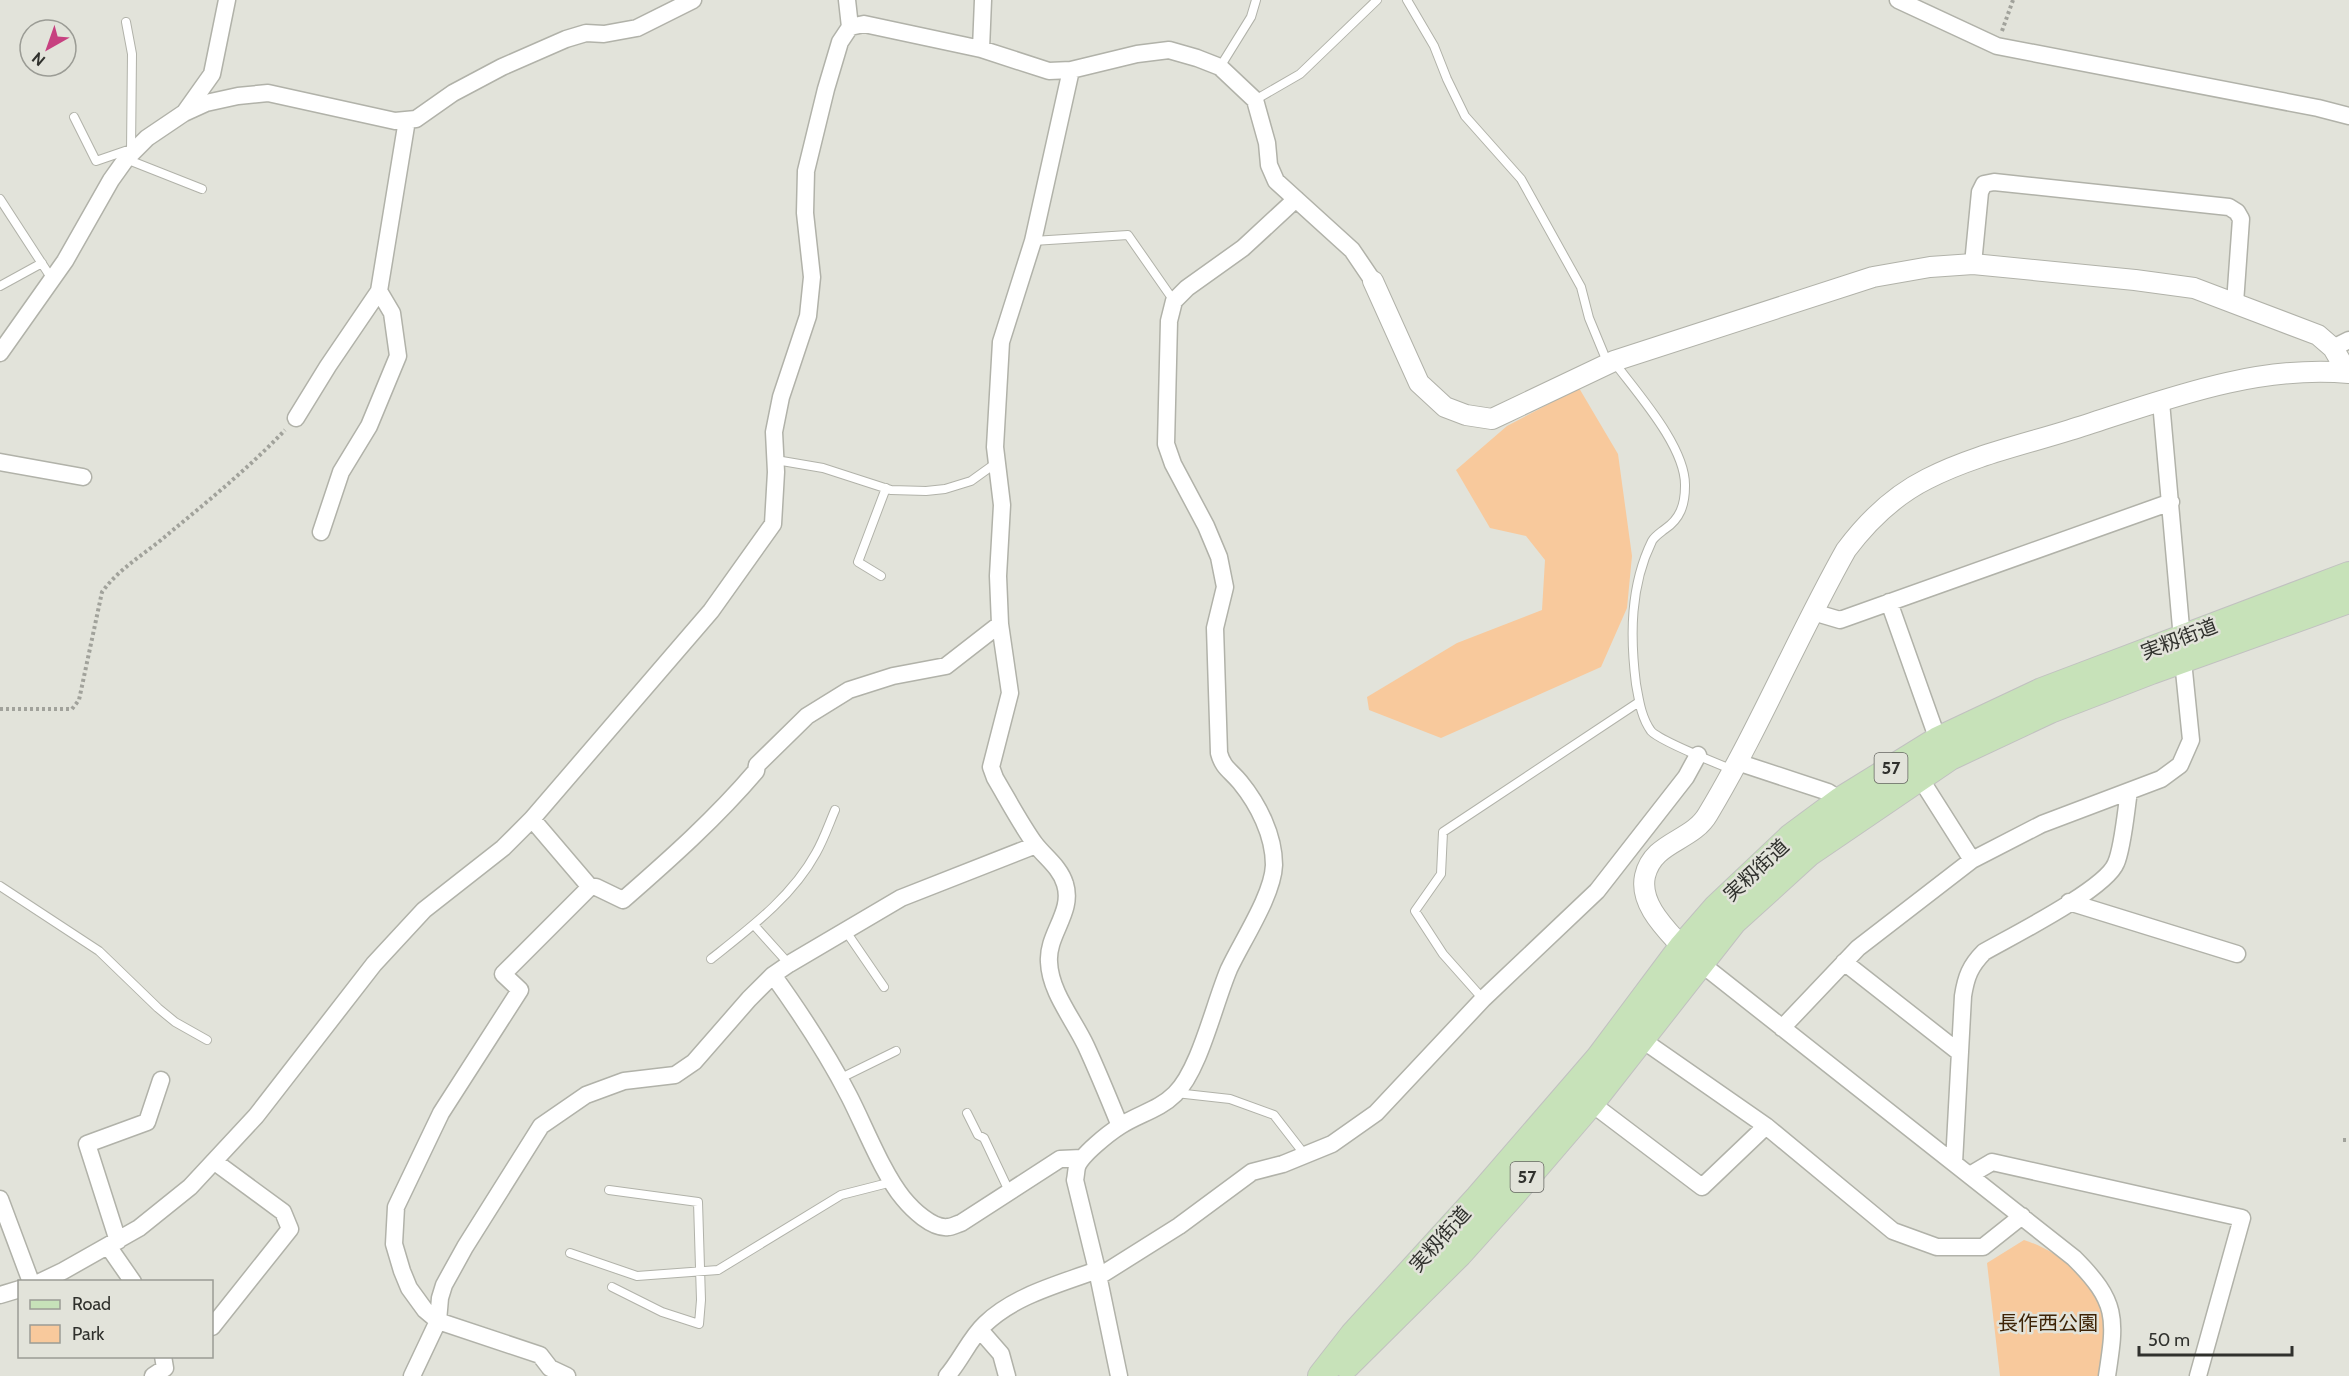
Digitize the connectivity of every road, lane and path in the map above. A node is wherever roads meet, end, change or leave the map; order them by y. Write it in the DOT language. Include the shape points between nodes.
graph roads {
  1 [pos="227,0"];
  2 [pos="693,0"];
  3 [pos="847,0"];
  4 [pos="983,0"];
  5 [pos="1256,0"];
  6 [pos="1377,0"];
  7 [pos="1407,0"];
  8 [pos="1898,0"];
  9 [pos="2013,0"];
  10 [pos="126,22"];
  11 [pos="850,27"];
  12 [pos="1997,46"];
  13 [pos="981,49"];
  14 [pos="1220,67"];
  15 [pos="1071,70"];
  16 [pos="1255,100"];
  17 [pos="184,113"];
  18 [pos="2349,116"];
  19 [pos="74,117"];
  20 [pos="407,120"];
  21 [pos="129,154"];
  22 [pos="202,189"];
  23 [pos="0,199"];
  24 [pos="1296,199"];
  25 [pos="1033,241"];
  26 [pos="42,263"];
  27 [pos="1973,264"];
  28 [pos="52,279"];
  29 [pos="1373,281"];
  30 [pos="0,286"];
  31 [pos="379,291"];
  32 [pos="1174,301"];
  33 [pos="2235,303"];
  34 [pos="2341,344"];
  35 [pos="0,353"];
  36 [pos="1611,362"];
  37 [pos="2348,373"];
  38 [pos="2161,402"];
  39 [pos="296,418"];
  40 [pos="776,460"];
  41 [pos="0,462"];
  42 [pos="996,463"];
  43 [pos="83,477"];
  44 [pos="886,488"];
  45 [pos="2171,502"];
  46 [pos="321,532"];
  47 [pos="881,576"];
  48 [pos="2349,576"];
  49 [pos="2349,600"];
  50 [pos="1889,602"];
  51 [pos="1813,612"];
  52 [pos="1000,624"];
  53 [pos="2183,650"];
  54 [pos="1639,702"];
  55 [pos="0,709"];
  56 [pos="1938,740"];
  57 [pos="1698,755"];
  58 [pos="1735,766"];
  59 [pos="1920,778"];
  60 [pos="2129,791"];
  61 [pos="1841,800"];
  62 [pos="835,810"];
  63 [pos="532,819"];
  64 [pos="1036,845"];
  65 [pos="1972,860"];
  66 [pos="0,886"];
  67 [pos="590,887"];
  68 [pos="2069,902"];
  69 [pos="754,925"];
  70 [pos="845,930"];
  71 [pos="2237,954"];
  72 [pos="1691,955"];
  73 [pos="711,959"];
  74 [pos="1844,962"];
  75 [pos="789,963"];
  76 [pos="773,975"];
  77 [pos="884,987"];
  78 [pos="1483,999"];
  79 [pos="1782,1028"];
  80 [pos="1641,1039"];
  81 [pos="207,1040"];
  82 [pos="896,1051"];
  83 [pos="1960,1053"];
  84 [pos="839,1079"];
  85 [pos="161,1080"];
  86 [pos="1176,1094"];
  87 [pos="1591,1103"];
  88 [pos="967,1113"];
  89 [pos="1120,1126"];
  90 [pos="1766,1126"];
  91 [pos="2343,1140"];
  92 [pos="2349,1140"];
  93 [pos="1305,1155"];
  94 [pos="1082,1158"];
  95 [pos="215,1162"];
  96 [pos="1954,1163"];
  97 [pos="1970,1175"];
  98 [pos="892,1182"];
  99 [pos="609,1190"];
  100 [pos="1009,1191"];
  101 [pos="0,1199"];
  102 [pos="2022,1216"];
  103 [pos="113,1244"];
  104 [pos="570,1253"];
  105 [pos="701,1271"];
  106 [pos="1098,1273"];
  107 [pos="31,1280"];
  108 [pos="42,1280"];
  109 [pos="132,1280"];
  110 [pos="612,1287"];
  111 [pos="18,1290"];
  112 [pos="0,1295"];
  113 [pos="438,1321"];
  114 [pos="213,1327"];
  115 [pos="980,1330"];
  116 [pos="163,1358"];
  117 [pos="153,1376"];
  118 [pos="412,1376"];
  119 [pos="567,1376"];
  120 [pos="947,1376"];
  121 [pos="1007,1376"];
  122 [pos="1119,1376"];
  123 [pos="1321,1376"];
  124 [pos="1336,1376"];
  125 [pos="2109,1376"];
  126 [pos="2198,1376"];
  1 -- 17 [label="street" via="212,74"];
  2 -- 20 [label="street" via="637,28 566,39 502,67 453,93 416,120"];
  3 -- 11 [label="street"];
  4 -- 13 [label="street"];
  5 -- 14 [label="lane" via="1251,18"];
  6 -- 16 [label="lane" via="1300,74"];
  7 -- 36 [label="lane" via="1434,46 1465,116 1521,179 1581,287 1589,318"];
  8 -- 12 [label="street"];
  9 -- 12 [label="path"];
  10 -- 21 [label="lane" via="132,54"];
  11 -- 13 [label="street" via="864,24"];
  11 -- 40 [label="street" via="840,42 806,171 805,213 812,277 808,316 781,397 774,432"];
  12 -- 18 [label="street"];
  13 -- 15 [label="street" via="1049,71"];
  14 -- 15 [label="street" via="1169,50"];
  14 -- 16 [label="street"];
  15 -- 25 [label="street"];
  16 -- 24 [label="street" via="1269,165 1276,181"];
  17 -- 20 [label="street" via="206,103 268,93 395,121"];
  17 -- 21 [label="street"];
  19 -- 21 [label="lane" via="96,161"];
  20 -- 31 [label="street"];
  21 -- 22 [label="lane"];
  21 -- 28 [label="street"];
  23 -- 26 [label="lane"];
  24 -- 29 [label="street" via="1352,250"];
  24 -- 32 [label="street" via="1243,248"];
  25 -- 32 [label="lane" via="1128,235"];
  25 -- 42 [label="street" via="1001,342"];
  26 -- 28 [label="lane"];
  26 -- 30 [label="lane"];
  27 -- 33 [label="street" via="2194,288"];
  27 -- 33 [label="street" via="1984,184 2229,207 2241,219"];
  27 -- 36 [label="street" via="1873,277"];
  28 -- 35 [label="street"];
  29 -- 36 [label="street" via="1419,382 1445,406 1466,415 1492,419"];
  31 -- 39 [label="street"];
  31 -- 46 [label="street" via="392,313 398,356 369,426 341,472"];
  32 -- 86 [label="street" via="1169,321 1166,444 1219,557 1225,587 1215,628 1219,753 1222,765 1240,782 1262,816 1274,866 1268,891 1229,970 1194,1062"];
  33 -- 34 [label="street"];
  34 -- 37 [label="street"];
  36 -- 54 [label="lane" via="1667,437 1680,461 1685,484 1683,508 1673,523 1653,538 1638,580 1632,650"];
  37 -- 38 [label="street" via="2292,372 2255,377"];
  38 -- 45 [label="street"];
  38 -- 51 [label="street" via="1962,463 1926,479 1883,510 1856,537"];
  39 -- 55 [label="path" via="262,454 112,577 102,591 79,699 72,708"];
  40 -- 44 [label="lane" via="823,468"];
  40 -- 63 [label="street" via="773,524 711,611"];
  41 -- 43 [label="street"];
  42 -- 44 [label="lane" via="971,481 945,489"];
  42 -- 52 [label="street" via="1002,505"];
  44 -- 47 [label="lane" via="858,562"];
  45 -- 50 [label="street"];
  45 -- 53 [label="street"];
  48 -- 53 [label="main road, 実籾街道 / 57" via="2319,585"];
  49 -- 53 [label="main road, 実籾街道 / 57"];
  50 -- 51 [label="street" via="1840,620"];
  50 -- 56 [label="street"];
  51 -- 58 [label="street"];
  52 -- 64 [label="street" via="1011,693 991,767"];
  52 -- 67 [label="street" via="946,666 849,690 807,716 757,765 730,802 623,900"];
  53 -- 56 [label="main road, 実籾街道 / 57" via="2042,691"];
  53 -- 59 [label="main road, 実籾街道 / 57" via="2151,671 2050,710 1950,757"];
  53 -- 60 [label="street" via="2191,740 2180,765 2161,779"];
  54 -- 57 [label="lane" via="1653,733"];
  54 -- 78 [label="lane" via="1443,832 1441,874 1415,911 1443,954"];
  56 -- 61 [label="main road, 実籾街道 / 57"];
  57 -- 58 [label="lane"];
  57 -- 78 [label="street" via="1686,777 1597,891"];
  58 -- 61 [label="street" via="1828,792"];
  58 -- 72 [label="street" via="1706,818 1660,850 1645,877 1653,912"];
  59 -- 65 [label="street"];
  59 -- 72 [label="main road, 実籾街道 / 57" via="1799,861"];
  60 -- 65 [label="street" via="2042,824"];
  60 -- 68 [label="street" via="2116,863 2108,876"];
  61 -- 72 [label="main road, 実籾街道 / 57" via="1791,837 1716,908"];
  62 -- 69 [label="lane" via="816,853 791,890"];
  63 -- 67 [label="street"];
  63 -- 95 [label="street" via="503,848 424,910 374,964 256,1116"];
  64 -- 70 [label="street" via="901,898"];
  64 -- 89 [label="street" via="1065,882 1069,899 1048,960 1050,972"];
  65 -- 74 [label="street"];
  66 -- 81 [label="lane" via="99,951 158,1008"];
  67 -- 113 [label="street" via="503,974 520,990 441,1113 396,1207 394,1244 402,1271 409,1288"];
  68 -- 71 [label="street"];
  68 -- 83 [label="street" via="1984,952 1974,962 1966,976"];
  69 -- 73 [label="lane"];
  69 -- 75 [label="lane"];
  70 -- 75 [label="street"];
  70 -- 77 [label="lane"];
  72 -- 79 [label="street"];
  72 -- 80 [label="main road, 実籾街道 / 57"];
  72 -- 123 [label="main road, 実籾街道 / 57" via="1353,1335"];
  74 -- 79 [label="street"];
  74 -- 83 [label="street"];
  75 -- 76 [label="street"];
  76 -- 84 [label="street" via="805,1019"];
  76 -- 113 [label="street" via="694,1062 675,1075 624,1081 586,1095 541,1126 444,1285"];
  78 -- 93 [label="street" via="1376,1113 1340,1139"];
  79 -- 96 [label="street"];
  80 -- 87 [label="main road, 実籾街道 / 57"];
  80 -- 90 [label="street"];
  82 -- 84 [label="lane"];
  83 -- 96 [label="street"];
  84 -- 98 [label="street"];
  85 -- 103 [label="street" via="147,1122 87,1144"];
  86 -- 89 [label="street"];
  86 -- 93 [label="lane" via="1230,1099 1274,1115"];
  87 -- 90 [label="street" via="1702,1187"];
  87 -- 124 [label="main road, 実籾街道 / 57" via="1459,1254"];
  88 -- 100 [label="lane" via="978,1135 984,1138"];
  89 -- 94 [label="street"];
  90 -- 102 [label="street" via="1893,1231 1937,1247 1983,1247"];
  91 -- 92 [label="path"];
  93 -- 106 [label="street" via="1252,1172 1179,1226"];
  94 -- 100 [label="street" via="1060,1159"];
  94 -- 106 [label="street" via="1076,1180"];
  95 -- 103 [label="street" via="162,1211"];
  95 -- 114 [label="street" via="283,1212 290,1229"];
  96 -- 97 [label="street"];
  97 -- 102 [label="street"];
  97 -- 126 [label="street" via="1992,1162 2242,1218"];
  98 -- 100 [label="street" via="903,1198 939,1227 961,1223"];
  98 -- 105 [label="lane" via="841,1195 718,1270"];
  99 -- 105 [label="lane" via="698,1202"];
  101 -- 107 [label="street"];
  102 -- 125 [label="street" via="2074,1258 2103,1290 2114,1328"];
  103 -- 108 [label="street"];
  103 -- 109 [label="street"];
  104 -- 105 [label="lane" via="637,1276"];
  105 -- 110 [label="lane" via="699,1324 662,1312"];
  106 -- 115 [label="street" via="1030,1295"];
  106 -- 122 [label="street"];
  111 -- 112 [label="street"];
  113 -- 118 [label="street"];
  113 -- 119 [label="street" via="540,1355 550,1368"];
  115 -- 120 [label="street"];
  115 -- 121 [label="street" via="1000,1354"];
  116 -- 117 [label="street" via="165,1368"];
}
